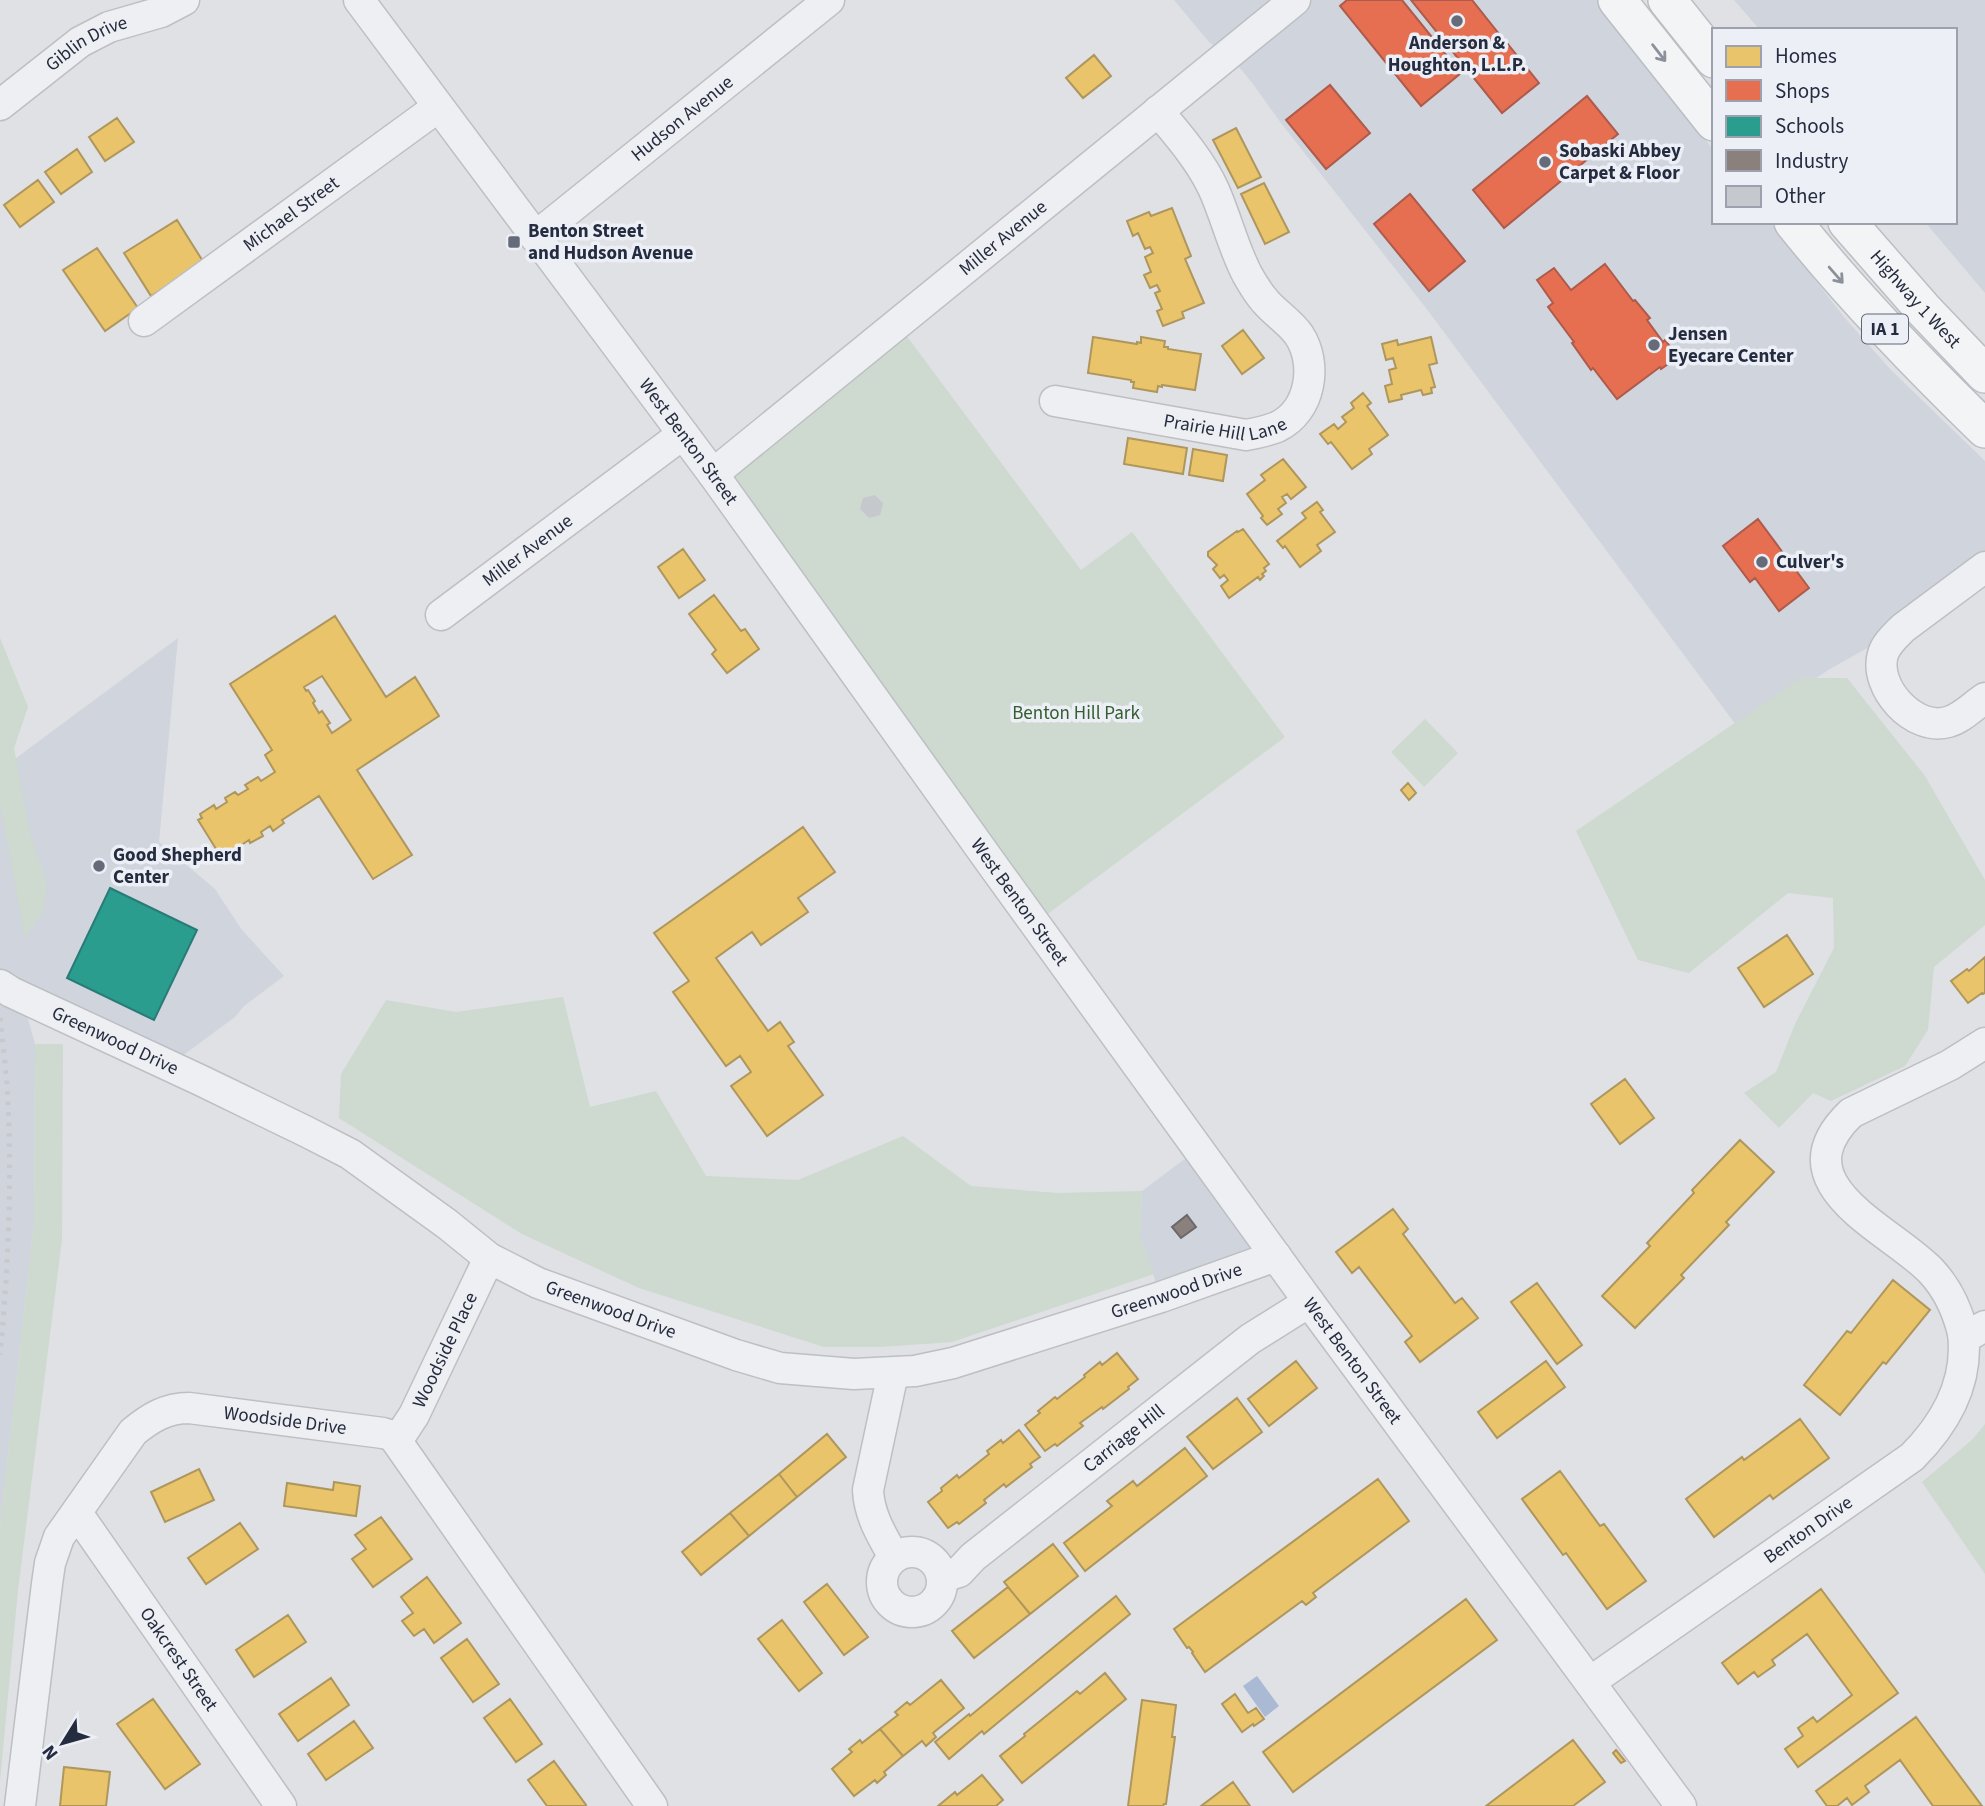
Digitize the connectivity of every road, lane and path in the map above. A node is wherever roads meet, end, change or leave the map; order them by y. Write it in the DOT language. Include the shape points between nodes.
graph roads {
  1 [pos="184,0"];
  2 [pos="359,0"];
  3 [pos="829,0"];
  4 [pos="1295,0"];
  5 [pos="1617,0"];
  6 [pos="1667,0"];
  7 [pos="1712,56"];
  8 [pos="0,105"];
  9 [pos="438,107"];
  10 [pos="1158,111"];
  11 [pos="1712,119"];
  12 [pos="1795,224"];
  13 [pos="1849,224"];
  14 [pos="535,237"];
  15 [pos="145,321"];
  16 [pos="1985,374"];
  17 [pos="1055,401"];
  18 [pos="1985,429"];
  19 [pos="683,434"];
  20 [pos="713,474"];
  21 [pos="1985,567"];
  22 [pos="441,615"];
  23 [pos="1985,698"];
  24 [pos="0,985"];
  25 [pos="1985,1043"];
  26 [pos="1276,1256"];
  27 [pos="489,1258"];
  28 [pos="1309,1302"];
  29 [pos="1974,1329"];
  30 [pos="892,1373"];
  31 [pos="397,1441"];
  32 [pos="77,1513"];
  33 [pos="894,1558"];
  34 [pos="943,1577"];
  35 [pos="1590,1682"];
  36 [pos="20,1806"];
  37 [pos="281,1806"];
  38 [pos="652,1806"];
  39 [pos="1681,1806"];
  1 -- 8 [label="street, Giblin Drive" via="80,42"];
  2 -- 9 [label="street, West Benton Street"];
  3 -- 14 [label="street, Hudson Avenue"];
  4 -- 10 [label="street, Miller Avenue"];
  5 -- 11 [label="main road, one-way"];
  6 -- 7 [label="main road"];
  9 -- 14 [label="street, West Benton Street"];
  9 -- 15 [label="street, Michael Street"];
  10 -- 17 [label="street, Prairie Hill Lane" via="1213,188 1248,275 1307,349 1311,365 1303,402 1279,426 1246,435"];
  10 -- 20 [label="street, Miller Avenue"];
  12 -- 18 [label="main road, IA 1, one-way" via="1892,337"];
  13 -- 16 [label="main road, Highway 1 West / IA 1"];
  14 -- 19 [label="street, West Benton Street"];
  19 -- 20 [label="street, West Benton Street"];
  19 -- 22 [label="street, Miller Avenue"];
  20 -- 26 [label="street, West Benton Street"];
  21 -- 23 [label="street" via="1903,628 1883,653 1881,670 1898,704 1913,718 1947,723"];
  24 -- 27 [label="street, Greenwood Drive" via="350,1154"];
  25 -- 29 [label="street, Benton Drive" via="1851,1113 1838,1126 1827,1157 1832,1185 1844,1201 1930,1270 1959,1315"];
  26 -- 28 [label="street, West Benton Street"];
  26 -- 30 [label="street, Greenwood Drive" via="976,1357"];
  27 -- 30 [label="street, Greenwood Drive" via="538,1283 780,1368"];
  27 -- 31 [label="street, Woodside Place" via="414,1415"];
  28 -- 34 [label="street, Carriage Hill" via="1250,1339 959,1572"];
  28 -- 35 [label="street, West Benton Street"];
  29 -- 35 [label="street, Benton Drive" via="1946,1416 1912,1457"];
  30 -- 33 [label="street" via="868,1490 874,1519"];
  31 -- 32 [label="street, Woodside Drive" via="383,1433 189,1408 162,1412 133,1432"];
  31 -- 38 [label="street"];
  32 -- 36 [label="street, Woodside Drive" via="59,1537 50,1563"];
  32 -- 37 [label="street, Oakcrest Street"];
  33 -- 34 [label="street" via="905,1552 925,1554 939,1566"];
  33 -- 34 [label="street" via="884,1570 883,1590 896,1608 906,1612 932,1606 939,1598"];
  35 -- 39 [label="street, West Benton Street"];
}
